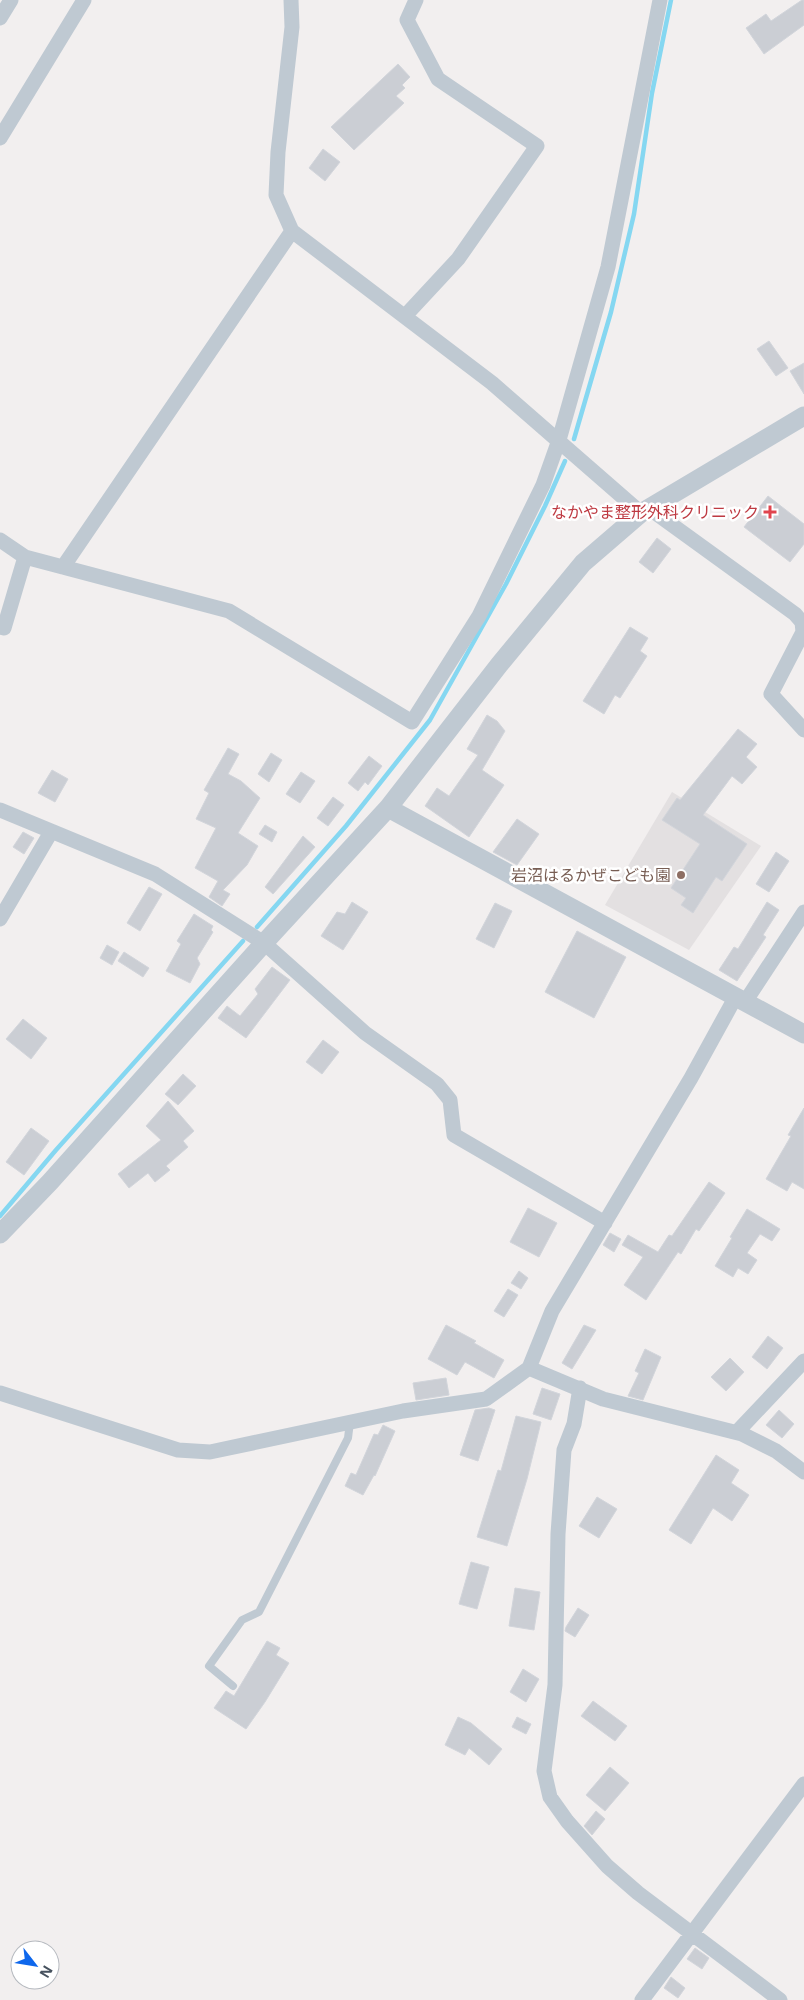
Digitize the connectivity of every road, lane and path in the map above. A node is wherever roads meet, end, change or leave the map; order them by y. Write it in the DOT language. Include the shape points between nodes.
graph roads {
  1 [pos="11,0"];
  2 [pos="84,0"];
  3 [pos="291,0"];
  4 [pos="416,0"];
  5 [pos="660,0"];
  6 [pos="0,18"];
  7 [pos="0,138"];
  8 [pos="292,231"];
  9 [pos="405,316"];
  10 [pos="804,416"];
  11 [pos="559,440"];
  12 [pos="645,511"];
  13 [pos="0,540"];
  14 [pos="25,557"];
  15 [pos="63,567"];
  16 [pos="0,627"];
  17 [pos="804,730"];
  18 [pos="388,808"];
  19 [pos="0,810"];
  20 [pos="51,832"];
  21 [pos="804,912"];
  22 [pos="0,919"];
  23 [pos="264,942"];
  24 [pos="740,1000"];
  25 [pos="804,1034"];
  26 [pos="605,1223"];
  27 [pos="0,1234"];
  28 [pos="804,1361"];
  29 [pos="529,1368"];
  30 [pos="580,1388"];
  31 [pos="0,1393"];
  32 [pos="350,1422"];
  33 [pos="737,1432"];
  34 [pos="804,1472"];
  35 [pos="233,1686"];
  36 [pos="804,1784"];
  37 [pos="693,1934"];
  38 [pos="642,2000"];
  39 [pos="780,2000"];
  1 -- 6 [label="street"];
  2 -- 7 [label="street"];
  3 -- 8 [label="street" via="292,27 276,195"];
  4 -- 9 [label="street" via="407,20 438,78 536,146 458,259"];
  5 -- 11 [label="street" via="608,267"];
  8 -- 9 [label="street"];
  8 -- 15 [label="street"];
  9 -- 11 [label="street"];
  10 -- 12 [label="street"];
  11 -- 12 [label="street"];
  11 -- 15 [label="street" via="543,485 479,616 412,722 229,611"];
  12 -- 17 [label="street" via="802,622 803,632 771,694"];
  12 -- 18 [label="street" via="583,563 499,664"];
  13 -- 14 [label="street"];
  14 -- 15 [label="street"];
  14 -- 16 [label="street" via="4,628"];
  18 -- 23 [label="street"];
  18 -- 24 [label="street"];
  19 -- 20 [label="street"];
  20 -- 22 [label="street"];
  20 -- 23 [label="street" via="155,874"];
  21 -- 24 [label="street"];
  23 -- 26 [label="street" via="365,1033 437,1084 450,1100 454,1135"];
  23 -- 27 [label="street"];
  24 -- 25 [label="street"];
  24 -- 26 [label="street"];
  26 -- 29 [label="street" via="552,1311"];
  28 -- 33 [label="street"];
  29 -- 30 [label="street"];
  29 -- 32 [label="street" via="486,1399 403,1410"];
  30 -- 33 [label="street" via="603,1399"];
  30 -- 37 [label="street" via="574,1424 564,1450 558,1534 555,1685 544,1771 550,1797 607,1866"];
  31 -- 32 [label="street" via="178,1450 210,1452"];
  32 -- 35 [label="lane" via="348,1438 259,1612 242,1620 210,1666"];
  33 -- 34 [label="street" via="776,1451"];
  36 -- 37 [label="street"];
  37 -- 38 [label="street"];
  37 -- 39 [label="street"];
}
